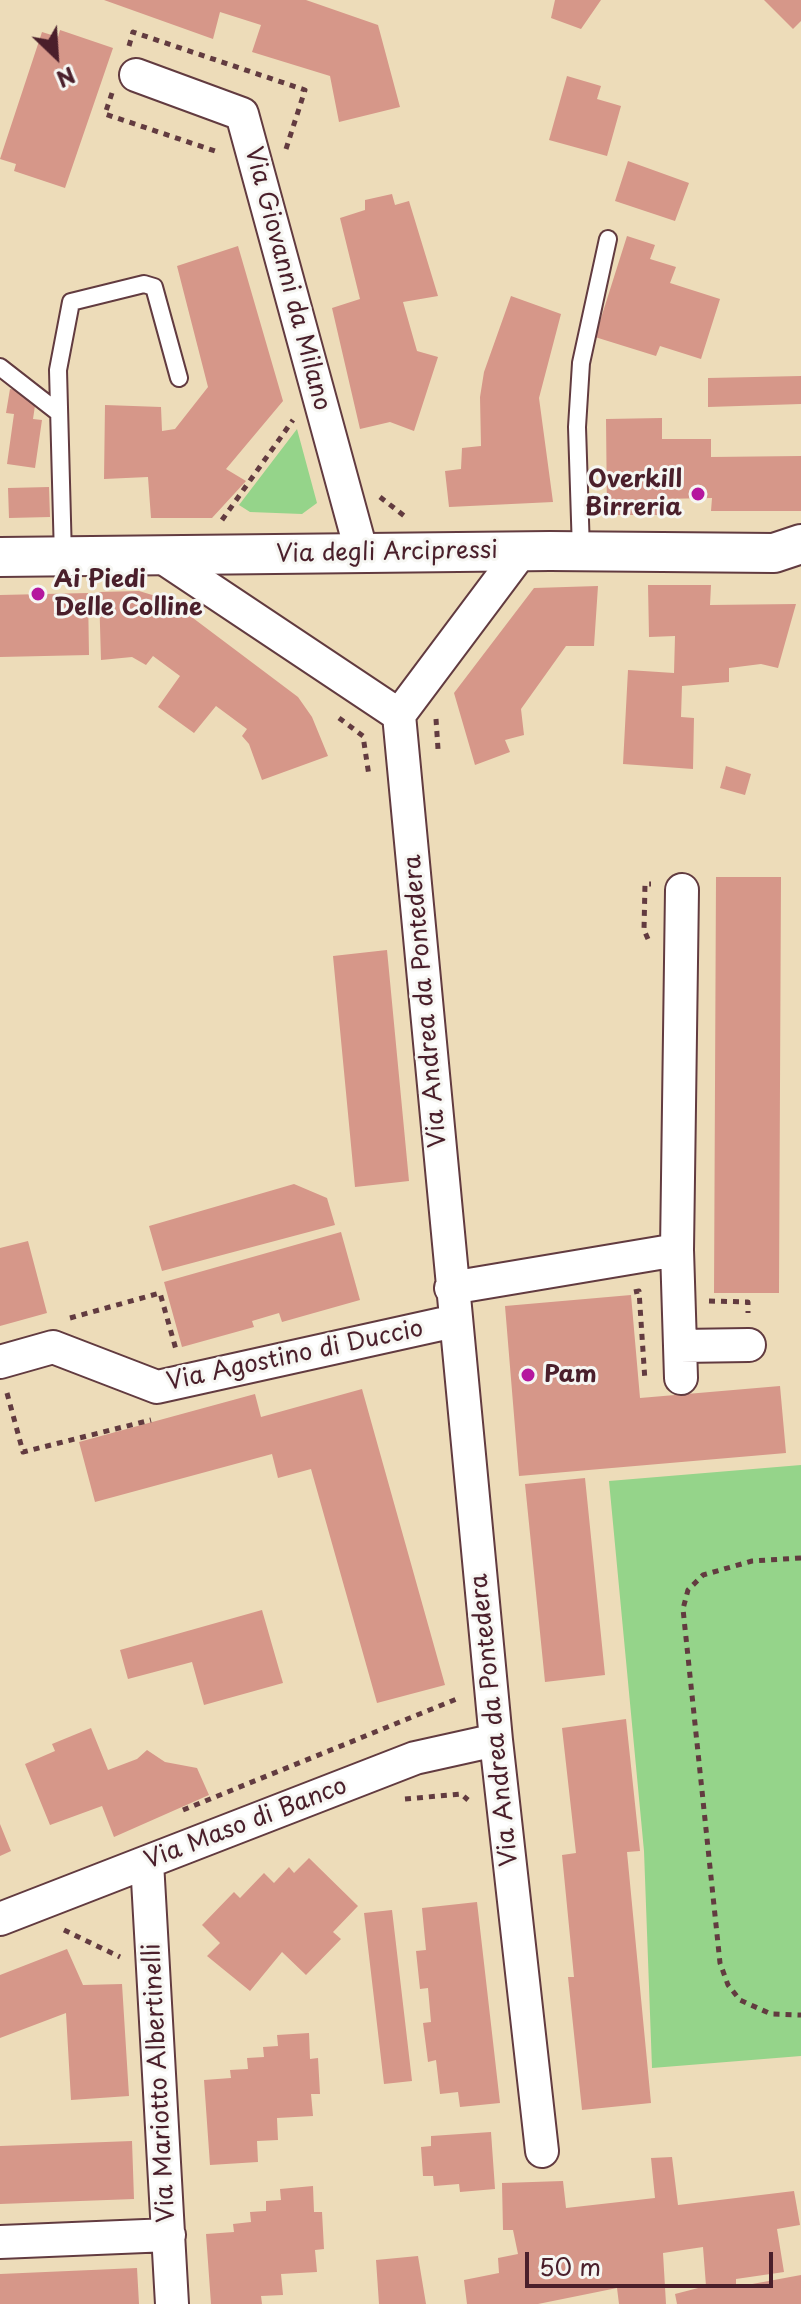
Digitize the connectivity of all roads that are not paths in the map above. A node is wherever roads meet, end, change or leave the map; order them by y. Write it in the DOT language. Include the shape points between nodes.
graph roads {
  1 [pos="125,74"];
  2 [pos="608,239"];
  3 [pos="0,367"];
  4 [pos="179,378"];
  5 [pos="59,413"];
  6 [pos="581,551"];
  7 [pos="521,552"];
  8 [pos="362,554"];
  9 [pos="159,555"];
  10 [pos="792,555"];
  11 [pos="0,557"];
  12 [pos="63,557"];
  13 [pos="399,715"];
  14 [pos="682,890"];
  15 [pos="677,1250"];
  16 [pos="451,1288"];
  17 [pos="455,1321"];
  18 [pos="749,1345"];
  19 [pos="680,1346"];
  20 [pos="0,1362"];
  21 [pos="681,1378"];
  22 [pos="496,1740"];
  23 [pos="147,1862"];
  24 [pos="0,1919"];
  25 [pos="542,2151"];
  26 [pos="169,2235"];
  27 [pos="0,2242"];
  28 [pos="172,2304"];
  1 -- 8 [label="street, Via Giovanni da Milano" via="242,114"];
  2 -- 6 [label="lane" via="581,363"];
  3 -- 5 [label="lane"];
  4 -- 5 [label="lane" via="154,287 144,284 78,298 71,302 58,370"];
  5 -- 12 [label="lane"];
  6 -- 7 [label="street, Via degli Arcipressi"];
  6 -- 10 [label="street, Via degli Arcipressi"];
  7 -- 8 [label="street, Via degli Arcipressi"];
  7 -- 13 [label="street"];
  8 -- 9 [label="street, Via degli Arcipressi"];
  9 -- 12 [label="street, Via degli Arcipressi"];
  9 -- 13 [label="street"];
  11 -- 12 [label="street, Via degli Arcipressi"];
  13 -- 16 [label="street, Via Andrea da Pontedera"];
  14 -- 15 [label="street"];
  15 -- 16 [label="street"];
  15 -- 19 [label="street"];
  16 -- 17 [label="street, Via Andrea da Pontedera"];
  17 -- 20 [label="street, Via Agostino di Duccio" via="157,1387 53,1347"];
  17 -- 22 [label="street, Via Andrea da Pontedera"];
  18 -- 19 [label="street"];
  19 -- 21 [label="street"];
  22 -- 23 [label="street, Via Maso di Banco" via="415,1758"];
  22 -- 25 [label="street, Via Andrea da Pontedera"];
  23 -- 24 [label="street, Via Maso di Banco"];
  23 -- 26 [label="street, Via Mariotto Albertinelli"];
  26 -- 27 [label="street"];
  26 -- 28 [label="street, Via Mariotto Albertinelli"];
}
